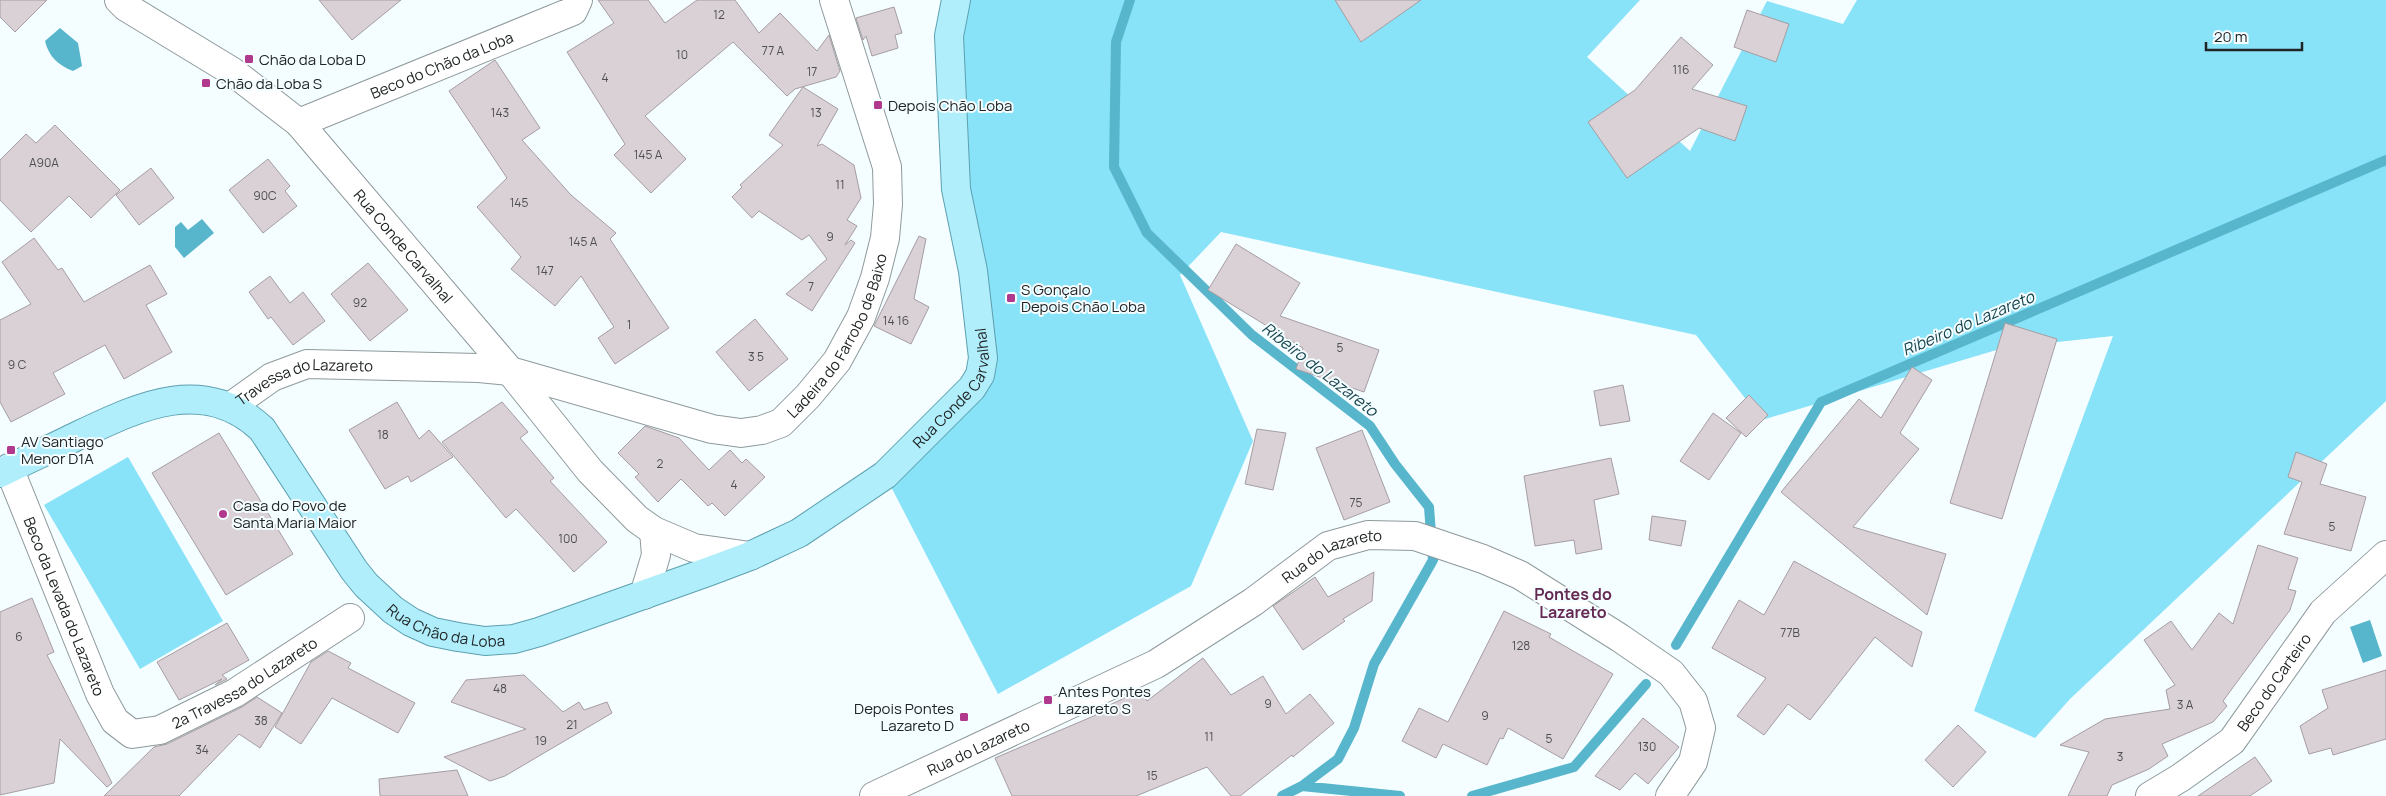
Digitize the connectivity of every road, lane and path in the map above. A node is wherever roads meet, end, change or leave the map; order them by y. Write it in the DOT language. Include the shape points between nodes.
graph roads {
  1 [pos="119,0"];
  2 [pos="578,0"];
  3 [pos="834,0"];
  4 [pos="956,0"];
  5 [pos="299,123"];
  6 [pos="510,370"];
  7 [pos="230,407"];
  8 [pos="5,471"];
  9 [pos="654,531"];
  10 [pos="2386,555"];
  11 [pos="750,556"];
  12 [pos="644,595"];
  13 [pos="350,618"];
  14 [pos="132,734"];
  15 [pos="874,796"];
  16 [pos="1670,796"];
  17 [pos="2150,796"];
  1 -- 5 [label="street, Rua Conde Carvalhal" via="233,72"];
  2 -- 5 [label="street, Beco do Chão da Loba" via="573,11"];
  3 -- 6 [label="street, Ladeira do Farrobo de Baixo" via="887,167 888,204 885,238 861,317 837,361 808,396 781,422 762,430 741,433 712,430"];
  4 -- 11 [label="main road, Rua Conde Carvalhal" via="949,36 956,189 974,271 983,358 980,376 972,388 884,475 799,533"];
  5 -- 6 [label="street, Rua Conde Carvalhal"];
  6 -- 7 [label="street, Travessa do Lazareto" via="308,364 272,377"];
  6 -- 9 [label="street, Rua Conde Carvalhal" via="590,471 637,519"];
  7 -- 8 [label="main road, Travessa do Lazareto" via="179,398 130,410"];
  7 -- 12 [label="main road, Rua Chão da Loba" via="248,416 262,429 366,585 385,604 433,632 485,641 514,640"];
  8 -- 14 [label="street, Beco da Levada do Lazareto" via="100,694 114,721"];
  9 -- 11 [label="street, Rua Conde Carvalhal" via="694,548"];
  9 -- 12 [label="street" via="656,555"];
  10 -- 17 [label="street, Beco do Carteiro" via="2323,612 2232,741"];
  11 -- 12 [label="main road, Rua Chão da Loba"];
  13 -- 14 [label="street, 2a Travessa do Lazareto" via="235,693 160,730"];
  15 -- 16 [label="street, Rua do Lazareto" via="1156,664 1254,602 1328,546 1368,535 1415,536 1520,575 1671,673 1693,701 1702,728 1694,762"];
}
